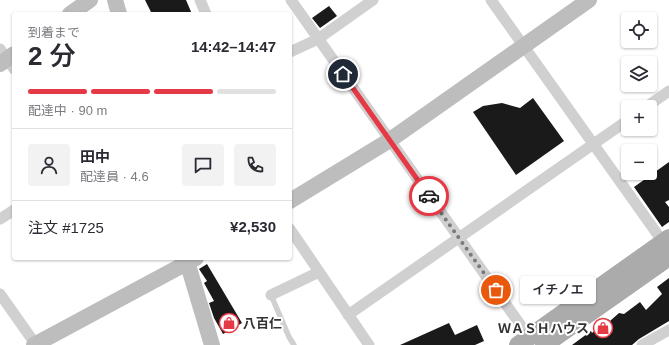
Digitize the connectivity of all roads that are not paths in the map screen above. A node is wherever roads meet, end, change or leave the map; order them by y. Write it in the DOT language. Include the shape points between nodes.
graph roads {
  1 [pos="90,0"];
  2 [pos="115,0"];
  3 [pos="200,0"];
  4 [pos="291,0"];
  5 [pos="373,0"];
  6 [pos="491,0"];
  7 [pos="589,0"];
  8 [pos="73,12"];
  9 [pos="118,12"];
  10 [pos="205,12"];
  11 [pos="318,39"];
  12 [pos="524,46"];
  13 [pos="292,51"];
  14 [pos="669,91"];
  15 [pos="656,100"];
  16 [pos="621,125"];
  17 [pos="390,140"];
  18 [pos="593,144"];
  19 [pos="292,200"];
  20 [pos="12,211"];
  21 [pos="0,219"];
  22 [pos="292,232"];
  23 [pos="459,238"];
  24 [pos="667,246"];
  25 [pos="190,260"];
  26 [pos="319,272"];
  27 [pos="0,294"];
  28 [pos="271,295"];
  29 [pos="348,315"];
  30 [pos="669,330"];
  31 [pos="530,342"];
  32 [pos="35,345"];
  33 [pos="212,345"];
  34 [pos="294,345"];
  35 [pos="369,345"];
  36 [pos="642,345"];
  1 -- 8 [label="street"];
  2 -- 9 [label="street"];
  3 -- 10 [label="street"];
  4 -- 11 [label="street"];
  5 -- 11 [label="street"];
  6 -- 12 [label="street"];
  7 -- 12 [label="street"];
  11 -- 13 [label="street"];
  11 -- 17 [label="street"];
  12 -- 17 [label="street"];
  12 -- 18 [label="street"];
  14 -- 15 [label="street"];
  16 -- 18 [label="street"];
  17 -- 19 [label="street"];
  17 -- 23 [label="street"];
  18 -- 23 [label="street"];
  18 -- 24 [label="street"];
  20 -- 21 [label="street"];
  22 -- 26 [label="street"];
  23 -- 29 [label="street"];
  23 -- 31 [label="street"];
  24 -- 31 [label="main road"];
  25 -- 32 [label="street"];
  25 -- 33 [label="street"];
  26 -- 28 [label="street"];
  26 -- 29 [label="street"];
  27 -- 32 [label="street"];
  28 -- 34 [label="lane"];
  29 -- 35 [label="street"];
  30 -- 36 [label="street"];
}
